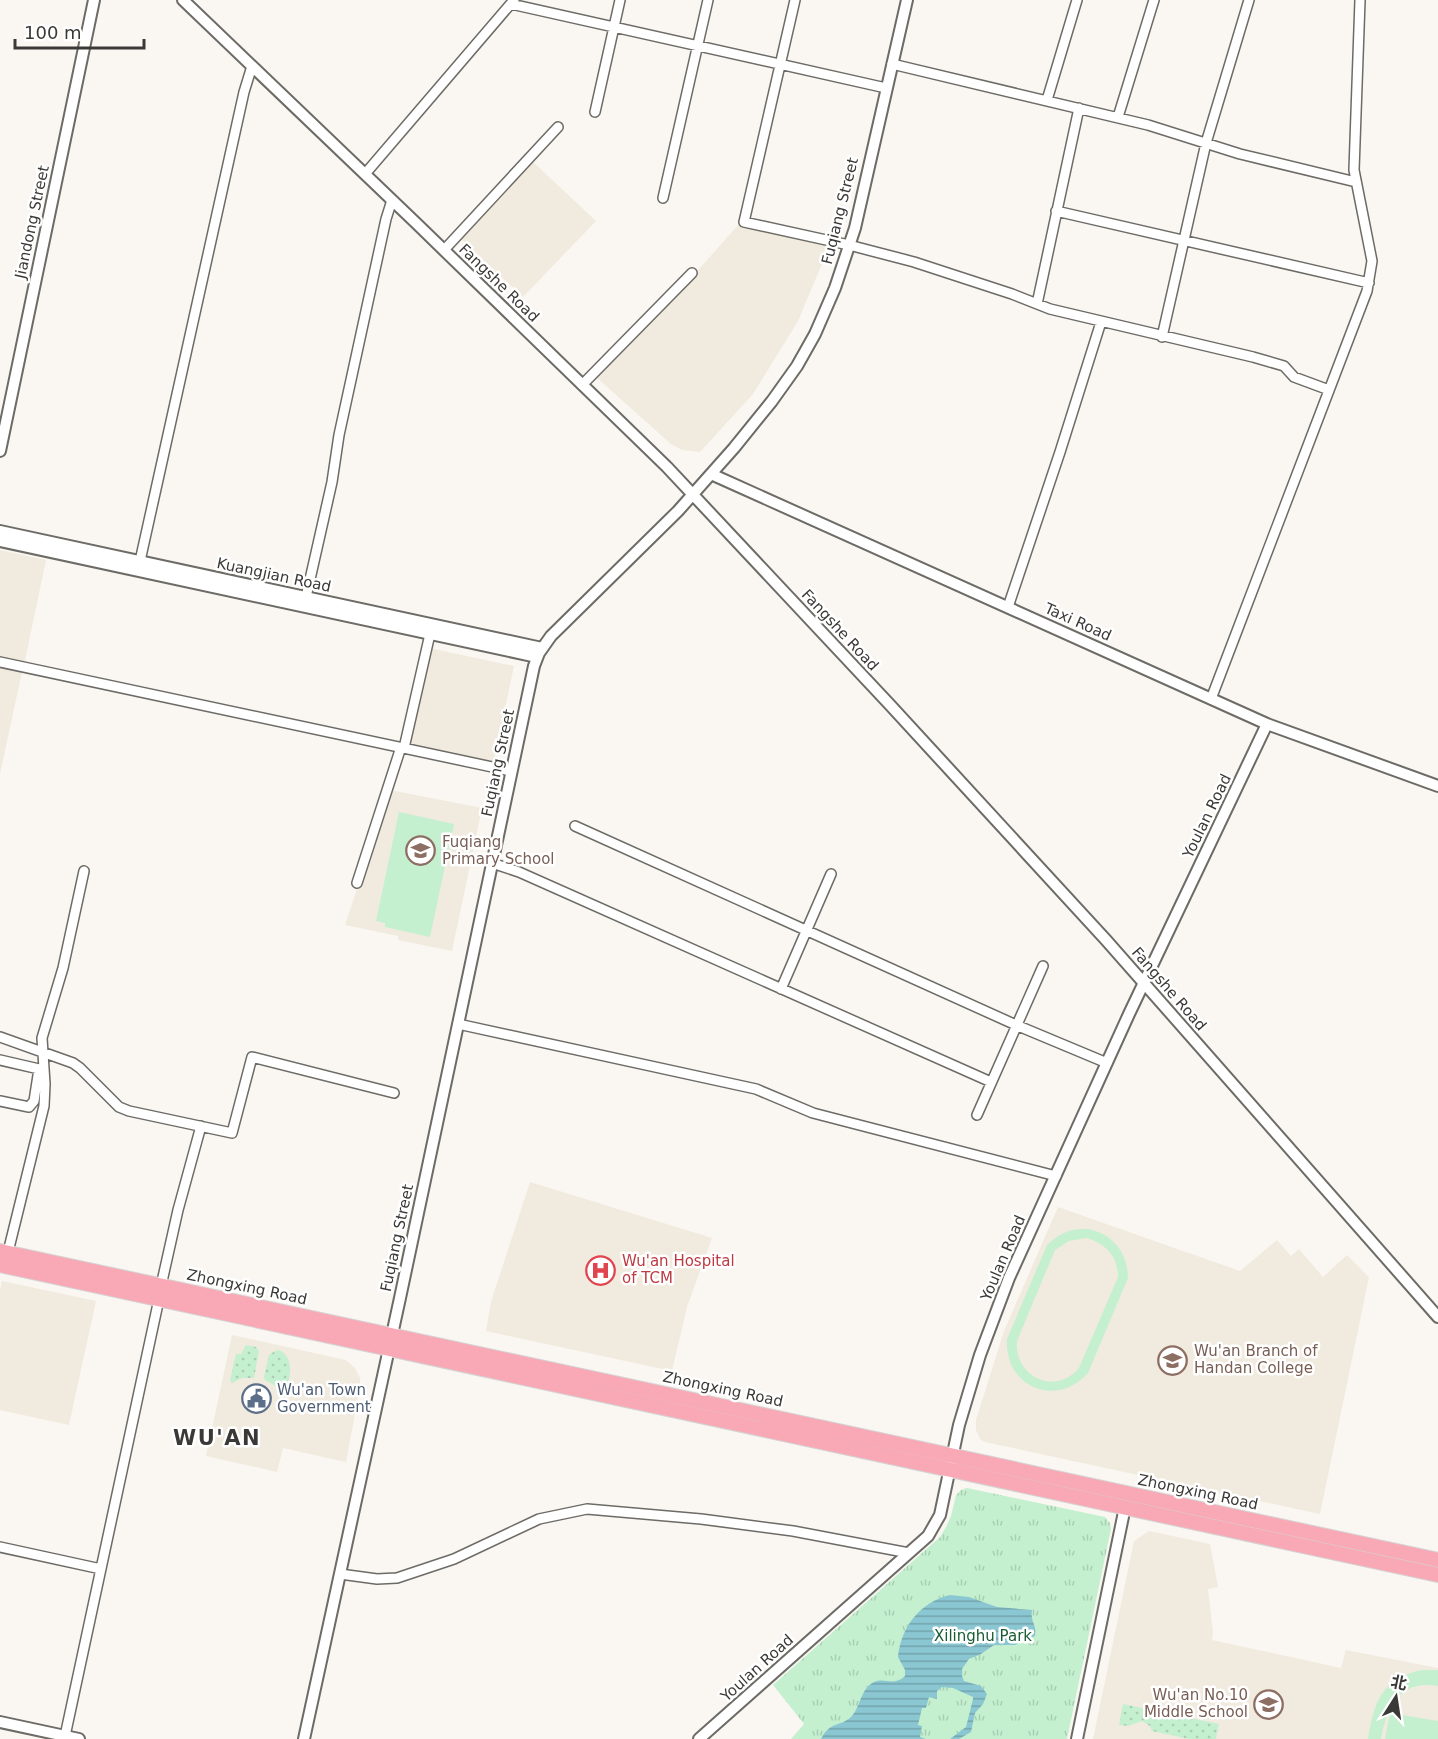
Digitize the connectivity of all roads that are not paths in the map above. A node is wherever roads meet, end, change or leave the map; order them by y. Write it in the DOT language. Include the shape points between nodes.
graph roads {
  1 [pos="94,0"];
  2 [pos="183,0"];
  3 [pos="620,0"];
  4 [pos="708,0"];
  5 [pos="795,0"];
  6 [pos="907,0"];
  7 [pos="1077,0"];
  8 [pos="1154,0"];
  9 [pos="1249,0"];
  10 [pos="1360,0"];
  11 [pos="513,2"];
  12 [pos="614,27"];
  13 [pos="698,46"];
  14 [pos="780,64"];
  15 [pos="892,64"];
  16 [pos="252,66"];
  17 [pos="886,88"];
  18 [pos="1047,100"];
  19 [pos="1079,108"];
  20 [pos="595,112"];
  21 [pos="1118,117"];
  22 [pos="558,127"];
  23 [pos="1206,143"];
  24 [pos="365,174"];
  25 [pos="1356,182"];
  26 [pos="663,198"];
  27 [pos="392,200"];
  28 [pos="1056,211"];
  29 [pos="1183,241"];
  30 [pos="849,245"];
  31 [pos="444,250"];
  32 [pos="692,273"];
  33 [pos="1369,283"];
  34 [pos="1037,304"];
  35 [pos="1101,322"];
  36 [pos="1162,337"];
  37 [pos="582,385"];
  38 [pos="1329,390"];
  39 [pos="0,451"];
  40 [pos="711,474"];
  41 [pos="692,495"];
  42 [pos="0,531"];
  43 [pos="0,541"];
  44 [pos="141,561"];
  45 [pos="306,597"];
  46 [pos="1008,607"];
  47 [pos="430,634"];
  48 [pos="539,652"];
  49 [pos="0,663"];
  50 [pos="1211,699"];
  51 [pos="1267,724"];
  52 [pos="403,748"];
  53 [pos="512,771"];
  54 [pos="1438,786"];
  55 [pos="575,826"];
  56 [pos="492,863"];
  57 [pos="84,871"];
  58 [pos="831,874"];
  59 [pos="357,883"];
  60 [pos="807,930"];
  61 [pos="1043,966"];
  62 [pos="1144,983"];
  63 [pos="781,989"];
  64 [pos="458,1024"];
  65 [pos="1016,1025"];
  66 [pos="0,1037"];
  67 [pos="43,1051"];
  68 [pos="0,1060"];
  69 [pos="1107,1063"];
  70 [pos="991,1082"];
  71 [pos="394,1093"];
  72 [pos="0,1101"];
  73 [pos="977,1115"];
  74 [pos="201,1126"];
  75 [pos="1056,1176"];
  76 [pos="4,1252"];
  77 [pos="0,1265"];
  78 [pos="160,1292"];
  79 [pos="1438,1317"];
  80 [pos="390,1342"];
  81 [pos="951,1462"];
  82 [pos="1125,1507"];
  83 [pos="0,1547"];
  84 [pos="909,1553"];
  85 [pos="1438,1560"];
  86 [pos="101,1569"];
  87 [pos="340,1574"];
  88 [pos="1438,1575"];
  89 [pos="0,1722"];
  90 [pos="65,1736"];
  91 [pos="79,1739"];
  92 [pos="304,1739"];
  93 [pos="699,1739"];
  94 [pos="1077,1739"];
  1 -- 39 [label="street, Jiandong Street"];
  2 -- 16 [label="street, Fangshe Road"];
  3 -- 12 [label="street"];
  4 -- 13 [label="street"];
  5 -- 14 [label="street"];
  6 -- 15 [label="street, Fuqiang Street"];
  7 -- 18 [label="street"];
  8 -- 21 [label="street"];
  9 -- 23 [label="street"];
  10 -- 25 [label="street"];
  11 -- 12 [label="street"];
  11 -- 24 [label="street"];
  12 -- 13 [label="street"];
  12 -- 20 [label="street"];
  13 -- 14 [label="street"];
  13 -- 26 [label="street"];
  14 -- 17 [label="street"];
  14 -- 30 [label="street" via="744,222"];
  15 -- 17 [label="street, Fuqiang Street"];
  15 -- 18 [label="street"];
  16 -- 24 [label="street, Fangshe Road"];
  16 -- 44 [label="street"];
  17 -- 30 [label="street, Fuqiang Street"];
  18 -- 19 [label="street"];
  19 -- 21 [label="street"];
  19 -- 28 [label="street"];
  21 -- 23 [label="street"];
  22 -- 31 [label="street"];
  23 -- 25 [label="street"];
  23 -- 29 [label="street"];
  24 -- 27 [label="street, Fangshe Road"];
  25 -- 33 [label="street" via="1372,261"];
  27 -- 31 [label="street, Fangshe Road"];
  27 -- 45 [label="street"];
  28 -- 29 [label="street"];
  28 -- 34 [label="street"];
  29 -- 33 [label="street"];
  29 -- 36 [label="street"];
  30 -- 34 [label="street" via="914,262"];
  30 -- 40 [label="street, Fuqiang Street" via="824,314 797,366"];
  31 -- 37 [label="street, Fangshe Road"];
  32 -- 37 [label="street"];
  33 -- 38 [label="street"];
  34 -- 35 [label="street"];
  35 -- 36 [label="street"];
  35 -- 46 [label="street"];
  36 -- 38 [label="street" via="1284,366 1294,377"];
  37 -- 41 [label="street, Fangshe Road"];
  38 -- 50 [label="street"];
  40 -- 41 [label="street, Fuqiang Street"];
  40 -- 46 [label="street, Taxi Road"];
  41 -- 48 [label="street, Fuqiang Street" via="565,621"];
  41 -- 62 [label="street, Fangshe Road" via="899,714"];
  42 -- 44 [label="street, Kuangjian Road"];
  43 -- 47 [label="street, Kuangjian Road"];
  44 -- 45 [label="street, Kuangjian Road"];
  45 -- 48 [label="street, Kuangjian Road"];
  46 -- 50 [label="street, Taxi Road"];
  47 -- 48 [label="street, Kuangjian Road"];
  47 -- 52 [label="street"];
  48 -- 53 [label="street, Fuqiang Street"];
  49 -- 52 [label="street"];
  50 -- 51 [label="street, Taxi Road"];
  51 -- 54 [label="street, Taxi Road"];
  51 -- 62 [label="street, Youlan Road"];
  52 -- 53 [label="street"];
  52 -- 59 [label="street"];
  53 -- 56 [label="street, Fuqiang Street"];
  55 -- 60 [label="street"];
  56 -- 63 [label="street"];
  56 -- 64 [label="street, Fuqiang Street"];
  57 -- 67 [label="street" via="63,968 42,1038"];
  58 -- 60 [label="street"];
  60 -- 63 [label="street"];
  60 -- 65 [label="street"];
  61 -- 65 [label="street"];
  62 -- 69 [label="street, Youlan Road"];
  62 -- 79 [label="street, Fangshe Road"];
  63 -- 70 [label="street"];
  64 -- 75 [label="street" via="756,1089 813,1113"];
  64 -- 80 [label="street, Fuqiang Street"];
  65 -- 69 [label="street"];
  65 -- 70 [label="street"];
  66 -- 67 [label="street"];
  67 -- 74 [label="street" via="80,1068 119,1107"];
  67 -- 76 [label="street" via="44,1106"];
  68 -- 72 [label="street" via="39,1069 34,1101 29,1107"];
  69 -- 75 [label="street, Youlan Road"];
  70 -- 73 [label="street"];
  71 -- 74 [label="street" via="252,1057 232,1132"];
  74 -- 78 [label="street"];
  75 -- 81 [label="street, Youlan Road" via="980,1355"];
  76 -- 78 [label="main road, Zhongxing Road"];
  77 -- 78 [label="main road, Zhongxing Road"];
  78 -- 80 [label="main road, Zhongxing Road"];
  78 -- 86 [label="street"];
  80 -- 81 [label="main road, Zhongxing Road"];
  80 -- 87 [label="street, Fuqiang Street"];
  81 -- 82 [label="main road, Zhongxing Road"];
  81 -- 84 [label="street, Youlan Road" via="937,1524"];
  81 -- 85 [label="main road, Zhongxing Road"];
  82 -- 88 [label="main road, Zhongxing Road"];
  82 -- 94 [label="street"];
  83 -- 86 [label="street"];
  84 -- 87 [label="street" via="701,1518 587,1509 539,1519 454,1559 397,1578"];
  84 -- 93 [label="street, Youlan Road"];
  86 -- 90 [label="street"];
  87 -- 92 [label="street, Fuqiang Street"];
  89 -- 90 [label="street"];
  90 -- 91 [label="street"];
}
